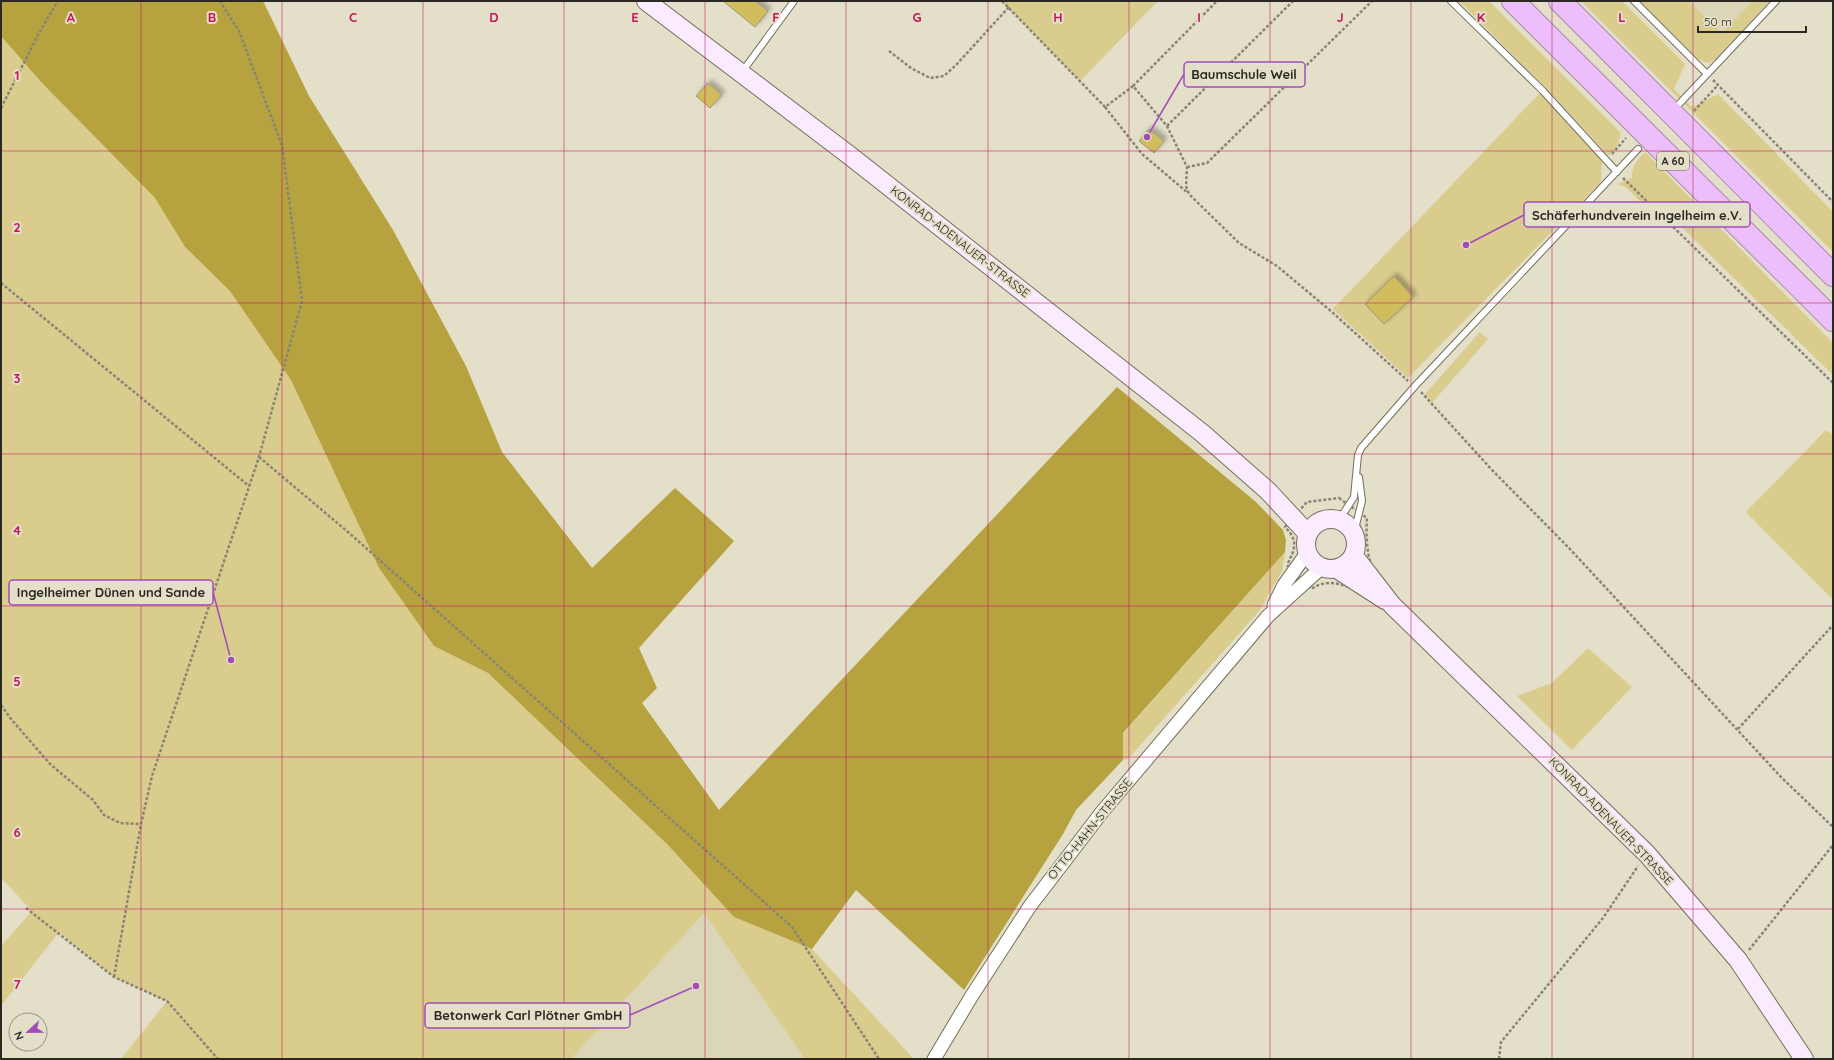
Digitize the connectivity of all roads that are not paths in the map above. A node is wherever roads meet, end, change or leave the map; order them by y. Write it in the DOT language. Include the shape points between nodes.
graph roads {
  1 [pos="646,1"];
  2 [pos="794,1"];
  3 [pos="1451,1"];
  4 [pos="1513,1"];
  5 [pos="1560,1"];
  6 [pos="1634,1"];
  7 [pos="1776,1"];
  8 [pos="741,74"];
  9 [pos="1707,74"];
  10 [pos="1681,113"];
  11 [pos="1638,149"];
  12 [pos="1617,172"];
  13 [pos="1833,275"];
  14 [pos="1833,320"];
  15 [pos="1358,470"];
  16 [pos="1340,520"];
  17 [pos="1312,528"];
  18 [pos="1354,533"];
  19 [pos="1307,553"];
  20 [pos="1354,556"];
  21 [pos="1329,568"];
  22 [pos="1392,605"];
  23 [pos="1268,616"];
  24 [pos="934,1059"];
  25 [pos="1804,1059"];
  1 -- 8 [label="main road, KONRAD-ADENAUER-STRASSE"];
  2 -- 8 [label="lane"];
  3 -- 12 [label="lane" via="1543,91"];
  4 -- 14 [label="highway, A 60"];
  5 -- 10 [label="highway, A 60"];
  6 -- 9 [label="lane"];
  7 -- 9 [label="lane"];
  8 -- 17 [label="main road, KONRAD-ADENAUER-STRASSE" via="1032,298 1202,434"];
  9 -- 10 [label="lane"];
  10 -- 13 [label="highway, A 60"];
  11 -- 12 [label="lane"];
  12 -- 15 [label="lane" via="1414,386 1361,448 1358,455"];
  15 -- 16 [label="lane" via="1354,496"];
  15 -- 18 [label="lane" via="1362,501"];
  16 -- 17 [label="main road" via="1332,518"];
  16 -- 18 [label="main road"];
  17 -- 19 [label="main road" via="1306,540"];
  18 -- 20 [label="main road"];
  19 -- 21 [label="main road" via="1314,563"];
  19 -- 23 [label="street, OTTO-HAHN-STRASSE" via="1284,586"];
  20 -- 21 [label="main road" via="1345,566"];
  20 -- 22 [label="main road, KONRAD-ADENAUER-STRASSE"];
  21 -- 22 [label="main road, KONRAD-ADENAUER-STRASSE"];
  21 -- 23 [label="street, OTTO-HAHN-STRASSE"];
  22 -- 25 [label="main road, KONRAD-ADENAUER-STRASSE" via="1647,854 1738,960"];
  23 -- 24 [label="street, OTTO-HAHN-STRASSE" via="1062,861 971,997"];
}
